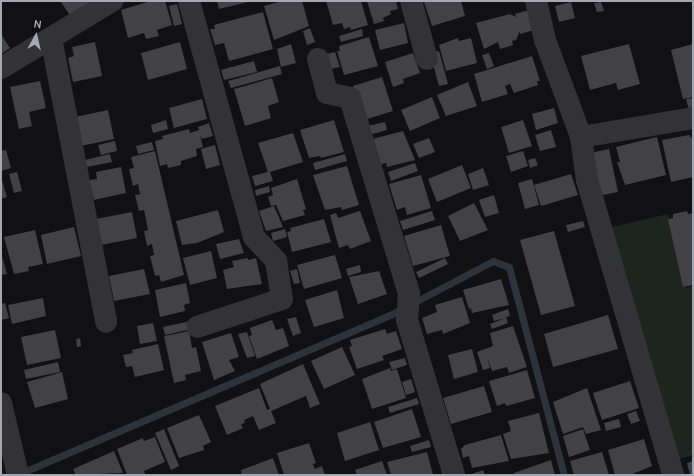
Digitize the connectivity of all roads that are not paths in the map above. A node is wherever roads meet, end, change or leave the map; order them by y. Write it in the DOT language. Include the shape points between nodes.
graph roads {
  1 [pos="112,1"];
  2 [pos="189,1"];
  3 [pos="411,1"];
  4 [pos="536,1"];
  5 [pos="51,38"];
  6 [pos="318,59"];
  7 [pos="427,59"];
  8 [pos="1,68"];
  9 [pos="693,118"];
  10 [pos="581,137"];
  11 [pos="106,322"];
  12 [pos="197,327"];
  13 [pos="1,403"];
  14 [pos="12,459"];
  15 [pos="454,475"];
  16 [pos="673,475"];
  1 -- 5 [label="street"];
  2 -- 12 [label="street" via="254,237 276,261 282,299"];
  3 -- 7 [label="street"];
  4 -- 10 [label="street" via="545,40"];
  5 -- 8 [label="street"];
  5 -- 11 [label="street"];
  6 -- 15 [label="street" via="327,93 350,98"];
  9 -- 10 [label="street"];
  10 -- 16 [label="street" via="587,180"];
  13 -- 14 [label="street"];
}
